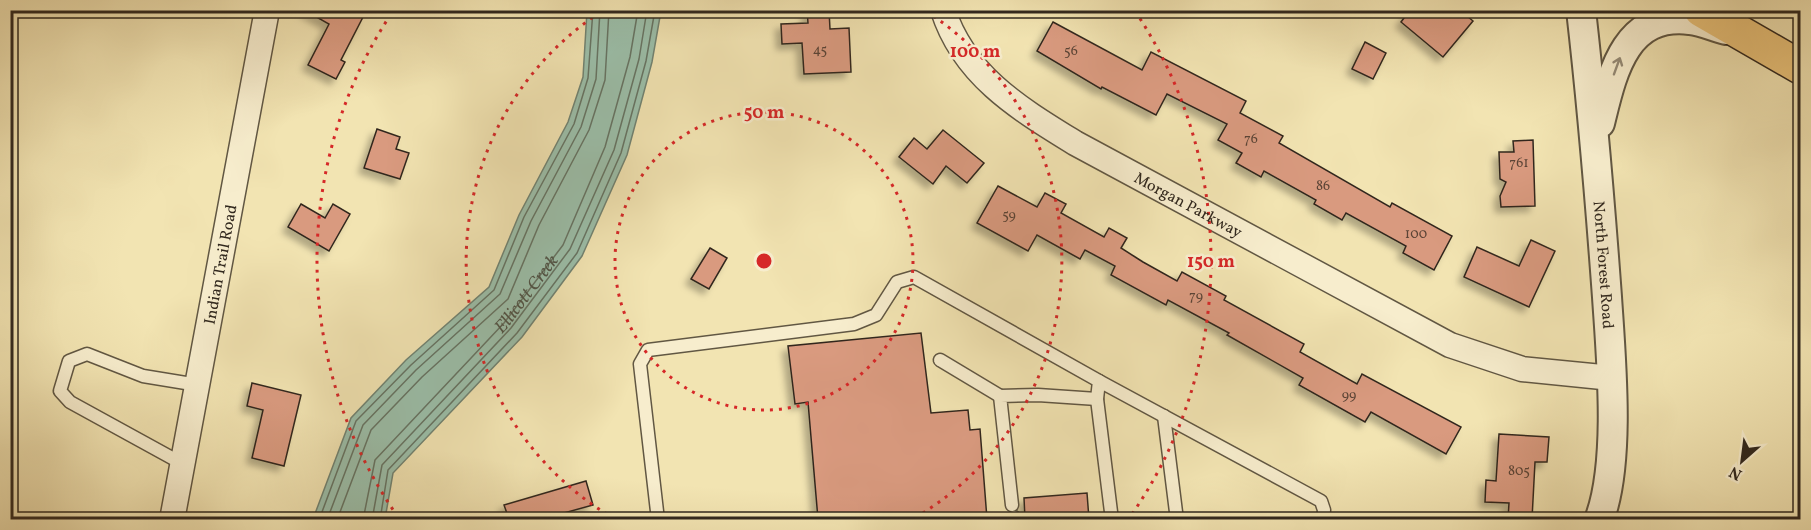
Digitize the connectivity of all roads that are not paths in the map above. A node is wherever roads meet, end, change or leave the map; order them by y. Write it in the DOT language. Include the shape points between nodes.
graph roads {
  1 [pos="267,10"];
  2 [pos="943,10"];
  3 [pos="1581,10"];
  4 [pos="1701,10"];
  5 [pos="1747,36"];
  6 [pos="1800,67"];
  7 [pos="1596,143"];
  8 [pos="940,360"];
  9 [pos="1612,378"];
  10 [pos="1099,381"];
  11 [pos="198,385"];
  12 [pos="1000,396"];
  13 [pos="1097,399"];
  14 [pos="1164,416"];
  15 [pos="183,464"];
  16 [pos="1013,514"];
  17 [pos="172,519"];
  18 [pos="658,519"];
  19 [pos="1112,519"];
  20 [pos="1177,519"];
  21 [pos="1323,519"];
  22 [pos="1599,519"];
  1 -- 11 [label="street, Indian Trail Road"];
  2 -- 9 [label="street, Morgan Parkway" via="957,44 993,87 1022,110 1086,149 1450,345 1522,369"];
  3 -- 7 [label="street, North Forest Road"];
  4 -- 5 [label="main road"];
  5 -- 6 [label="main road"];
  7 -- 5 [label="street, one-way" via="1617,65 1624,48 1641,32 1658,23 1691,20"];
  7 -- 9 [label="street, North Forest Road"];
  8 -- 12 [label="lane"];
  9 -- 22 [label="street, North Forest Road" via="1608,481"];
  10 -- 13 [label="lane"];
  10 -- 14 [label="lane"];
  10 -- 18 [label="lane" via="914,277 897,282 876,315 854,324 648,350 640,364"];
  11 -- 15 [label="street, Indian Trail Road"];
  11 -- 15 [label="lane" via="143,376 87,354 69,361 60,391 70,402"];
  12 -- 13 [label="lane" via="1038,394"];
  12 -- 16 [label="lane"];
  13 -- 19 [label="lane"];
  14 -- 20 [label="lane"];
  14 -- 21 [label="lane" via="1321,501"];
  15 -- 17 [label="street, Indian Trail Road"];
}
